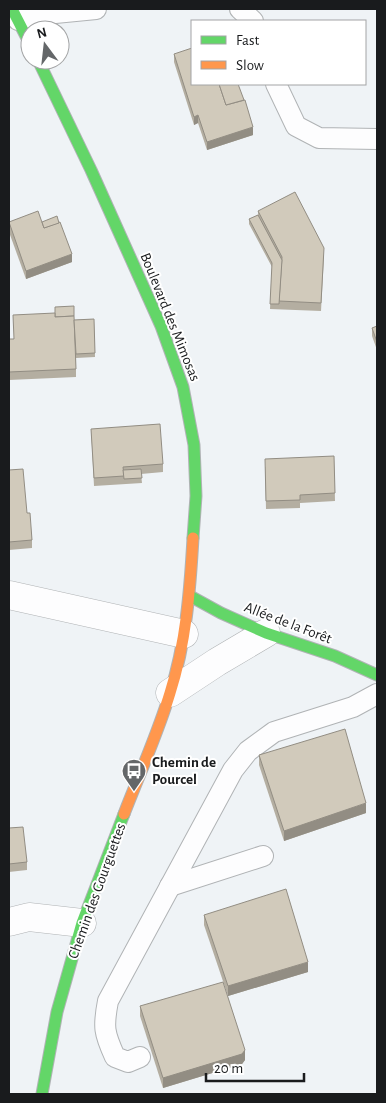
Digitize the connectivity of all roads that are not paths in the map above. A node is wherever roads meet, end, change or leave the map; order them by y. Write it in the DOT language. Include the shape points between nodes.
graph roads {
  1 [pos="96,9"];
  2 [pos="240,9"];
  3 [pos="15,14"];
  4 [pos="252,20"];
  5 [pos="43,70"];
  6 [pos="276,85"];
  7 [pos="377,139"];
  8 [pos="9,595"];
  9 [pos="190,596"];
  10 [pos="266,633"];
  11 [pos="184,634"];
  12 [pos="377,675"];
  13 [pos="170,694"];
  14 [pos="377,694"];
  15 [pos="263,856"];
  16 [pos="170,886"];
  17 [pos="9,922"];
  18 [pos="82,923"];
  19 [pos="140,1057"];
  20 [pos="42,1094"];
  1 -- 3 [label="lane"];
  2 -- 4 [label="lane"];
  5 -- 9 [label="main road, Boulevard des Mimosas" via="153,309 183,387 194,445 196,496"];
  6 -- 7 [label="lane" via="296,126 319,138"];
  8 -- 11 [label="street"];
  9 -- 10 [label="main road, Allée de la Forêt"];
  9 -- 11 [label="main road, Boulevard des Mimosas"];
  10 -- 12 [label="main road, Allée de la Forêt" via="335,656"];
  10 -- 13 [label="street"];
  11 -- 13 [label="main road, Chemin des Gourguettes"];
  13 -- 18 [label="main road, Chemin des Gourguettes"];
  14 -- 16 [label="lane" via="353,707 274,732 248,751 233,770"];
  15 -- 16 [label="lane"];
  16 -- 19 [label="lane" via="108,1001 104,1022 107,1040 115,1057 128,1062"];
  17 -- 18 [label="street" via="29,917"];
  18 -- 20 [label="main road, Chemin des Gourguettes" via="57,1012"];
}
